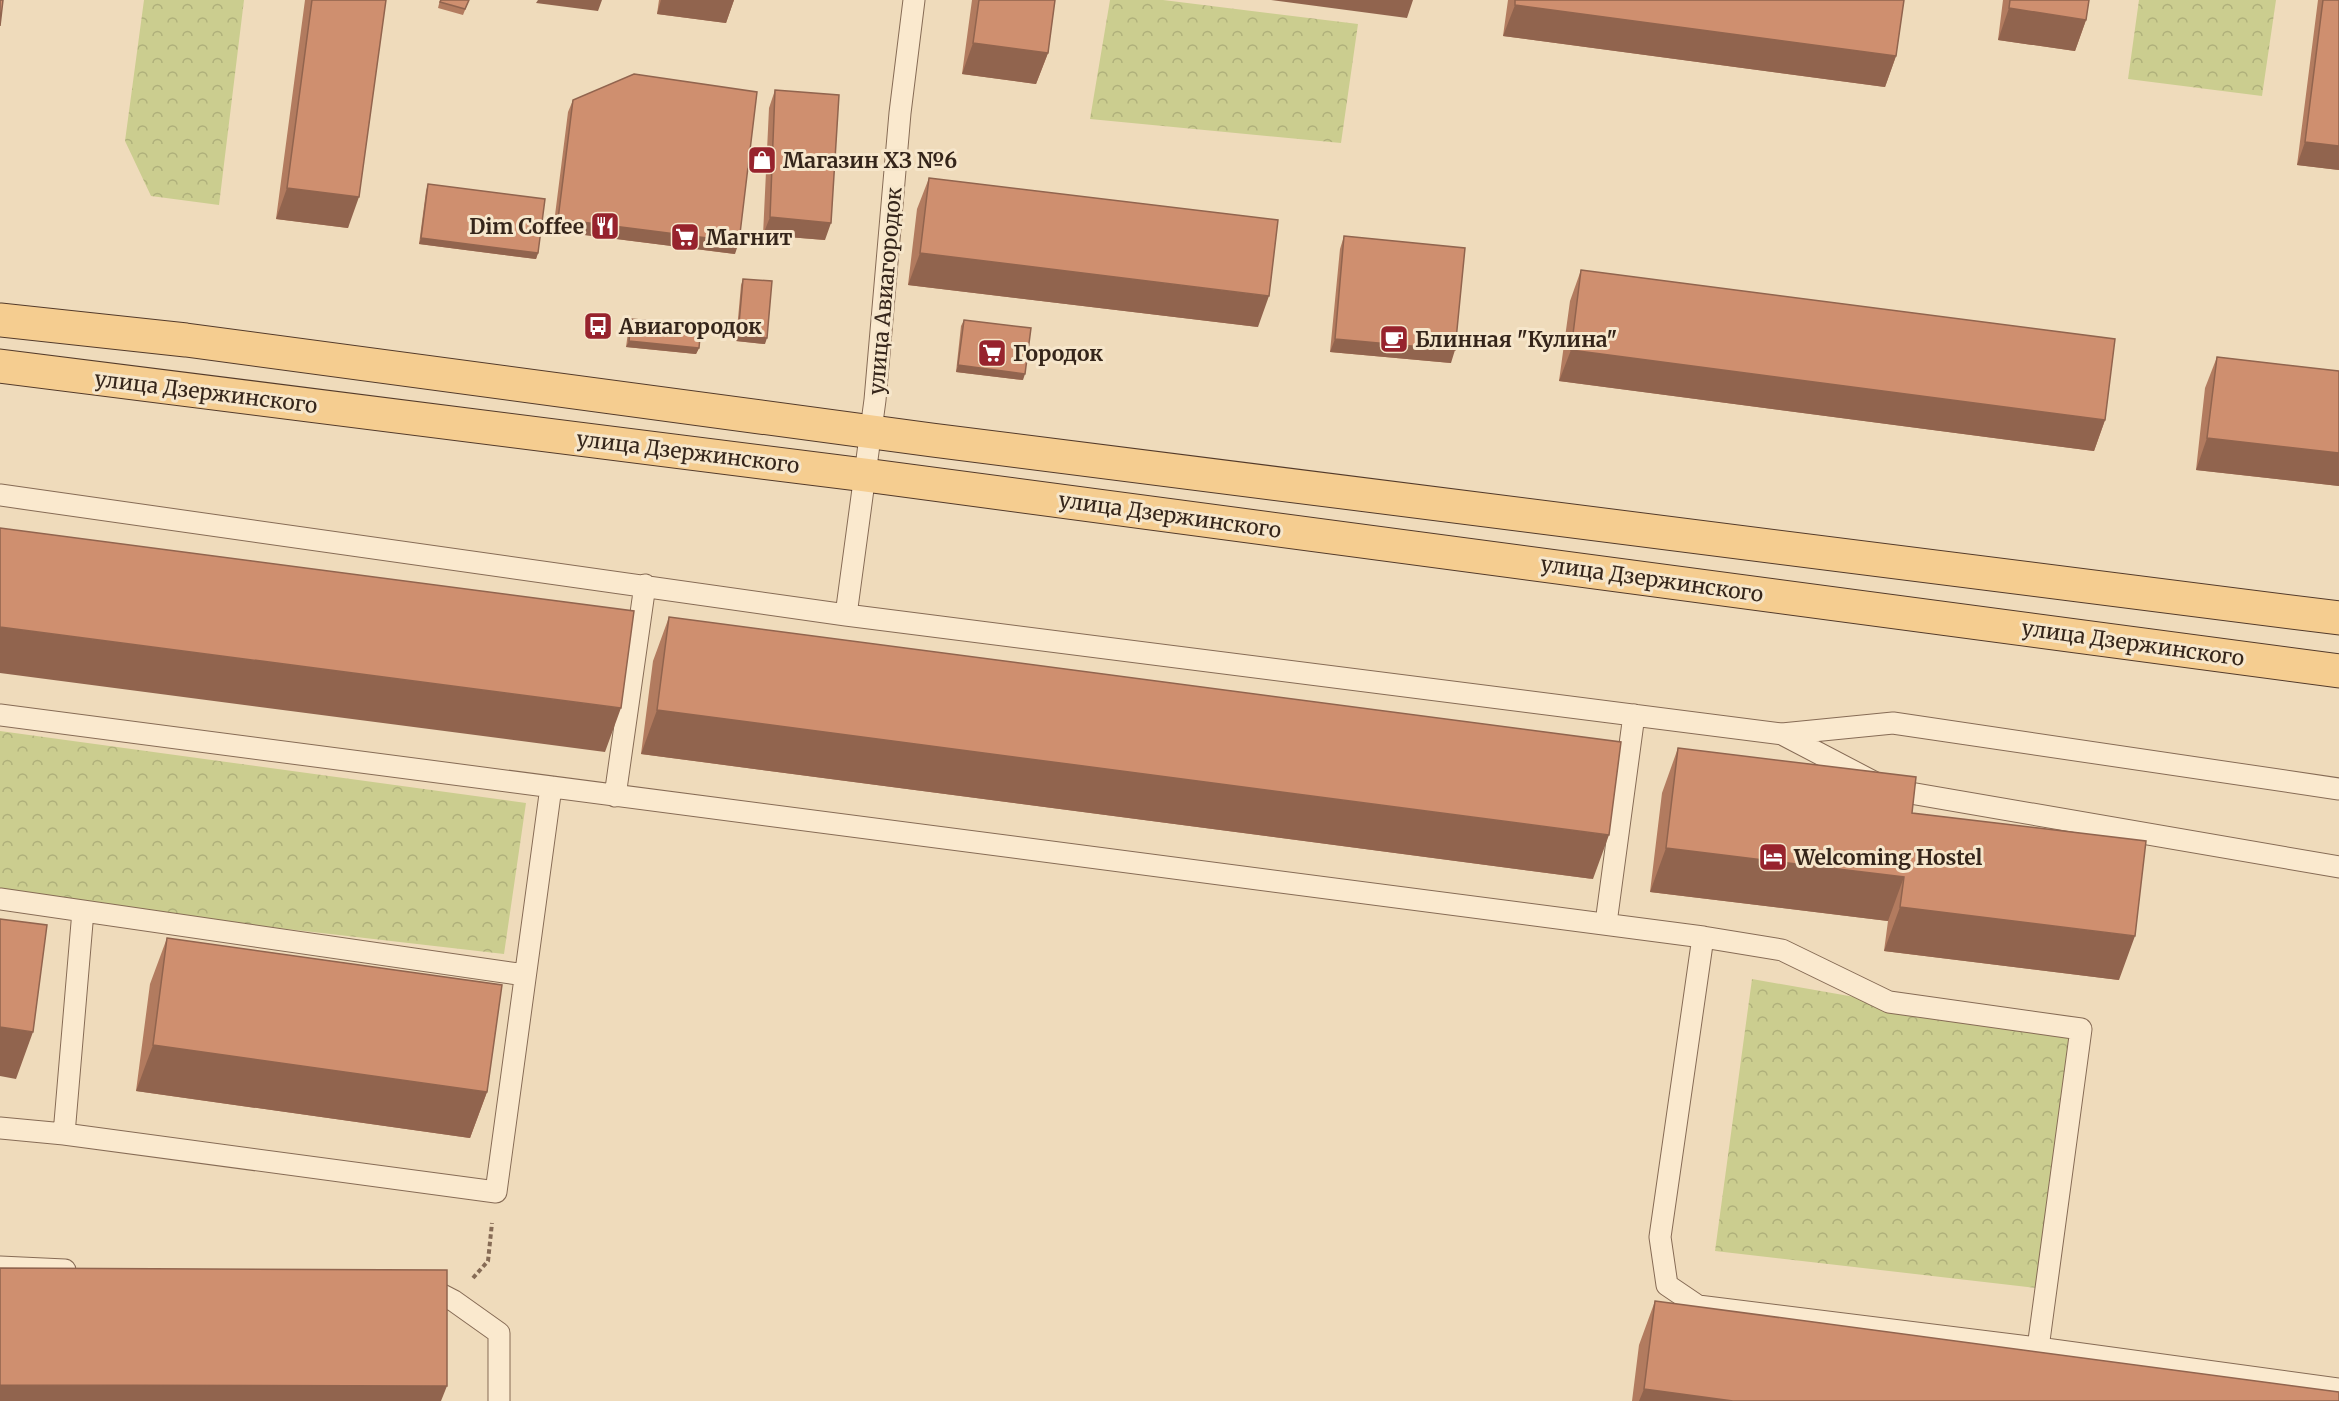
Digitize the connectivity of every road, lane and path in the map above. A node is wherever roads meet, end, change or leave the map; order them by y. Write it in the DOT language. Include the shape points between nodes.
graph roads {
  1 [pos="914,0"];
  2 [pos="0,320"];
  3 [pos="0,366"];
  4 [pos="871,431"];
  5 [pos="865,474"];
  6 [pos="0,495"];
  7 [pos="645,585"];
  8 [pos="846,615"];
  9 [pos="2339,618"];
  10 [pos="2339,671"];
  11 [pos="0,715"];
  12 [pos="1634,715"];
  13 [pos="1782,734"];
  14 [pos="551,788"];
  15 [pos="2339,789"];
  16 [pos="615,796"];
  17 [pos="2339,867"];
  18 [pos="0,899"];
  19 [pos="83,911"];
  20 [pos="1606,923"];
  21 [pos="1703,937"];
  22 [pos="525,975"];
  23 [pos="0,1128"];
  24 [pos="64,1134"];
  25 [pos="496,1192"];
  26 [pos="0,1267"];
  27 [pos="82,1270"];
  28 [pos="399,1283"];
  29 [pos="454,1301"];
  30 [pos="2038,1348"];
  31 [pos="2339,1389"];
  32 [pos="500,1401"];
  1 -- 4 [label="lane, улица Авиагородок"];
  2 -- 4 [label="main road, улица Дзержинского" via="186,340"];
  3 -- 5 [label="main road, улица Дзержинского"];
  4 -- 5 [label="lane, улица Авиагородок"];
  4 -- 9 [label="main road, улица Дзержинского"];
  5 -- 8 [label="lane, улица Авиагородок"];
  5 -- 10 [label="main road, улица Дзержинского"];
  6 -- 7 [label="lane"];
  7 -- 8 [label="lane"];
  7 -- 16 [label="lane"];
  8 -- 12 [label="lane"];
  11 -- 14 [label="lane"];
  12 -- 13 [label="lane"];
  12 -- 20 [label="lane"];
  13 -- 15 [label="lane" via="1893,723"];
  13 -- 17 [label="lane" via="1887,789"];
  14 -- 16 [label="lane"];
  14 -- 22 [label="lane"];
  16 -- 20 [label="lane"];
  18 -- 19 [label="lane"];
  19 -- 22 [label="lane"];
  19 -- 24 [label="lane"];
  20 -- 21 [label="lane"];
  21 -- 30 [label="lane" via="1782,950 1889,1002 2081,1029"];
  21 -- 30 [label="lane" via="1660,1237 1667,1285 1698,1306"];
  22 -- 25 [label="lane"];
  23 -- 24 [label="lane"];
  24 -- 25 [label="lane"];
  25 -- 29 [label="path" via="488,1261"];
  26 -- 27 [label="lane"];
  28 -- 29 [label="lane" via="422,1284"];
  29 -- 32 [label="lane" via="499,1333"];
  30 -- 31 [label="lane"];
}
